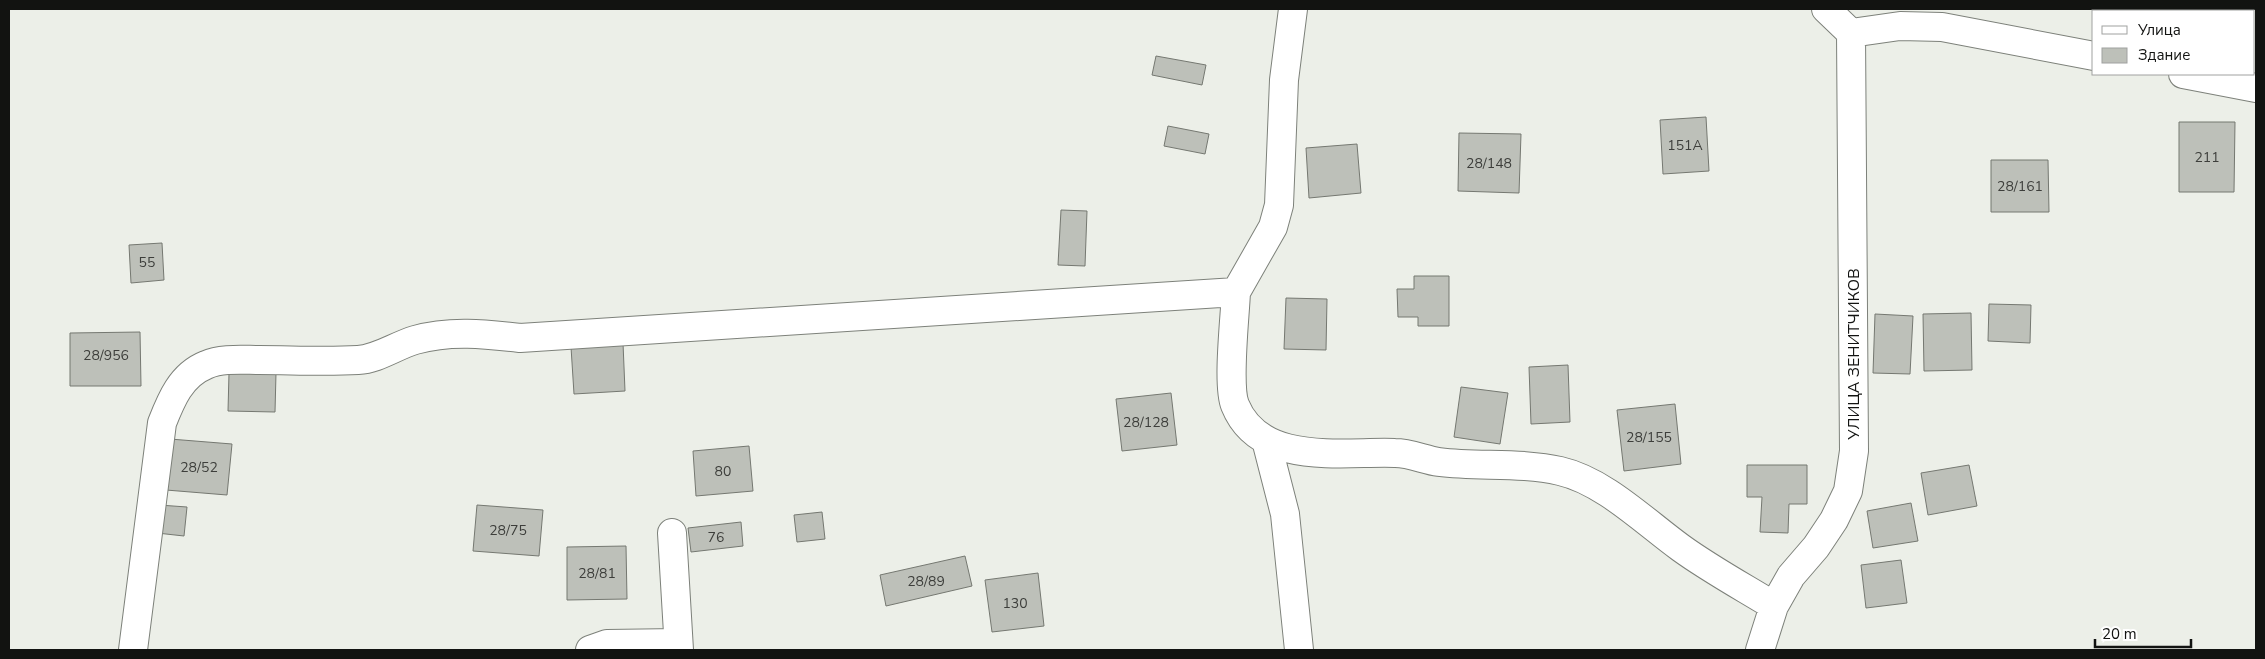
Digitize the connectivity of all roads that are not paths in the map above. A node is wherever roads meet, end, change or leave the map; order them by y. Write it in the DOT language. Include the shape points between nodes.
graph roads {
  1 [pos="1293,9"];
  2 [pos="1826,9"];
  3 [pos="1852,33"];
  4 [pos="2092,56"];
  5 [pos="2189,75"];
  6 [pos="2256,88"];
  7 [pos="1236,292"];
  8 [pos="1266,440"];
  9 [pos="672,533"];
  10 [pos="1774,606"];
  11 [pos="679,647"];
  12 [pos="134,650"];
  13 [pos="590,650"];
  14 [pos="1299,650"];
  15 [pos="1760,650"];
  1 -- 7 [label="street" via="1284,80 1279,205 1273,227"];
  2 -- 3 [label="street"];
  3 -- 4 [label="street" via="1900,26 1942,27"];
  3 -- 10 [label="street, УЛИЦА ЗЕНИТЧИКОВ" via="1854,452 1848,492 1834,520 1791,576"];
  5 -- 6 [label="street"];
  7 -- 8 [label="street" via="1232,385 1235,405 1247,423"];
  7 -- 12 [label="street" via="540,337 470,333 436,335 359,360 228,360 206,364 186,378 172,396 162,423"];
  8 -- 10 [label="street" via="1291,450 1326,454 1397,453 1440,462 1561,471 1592,483 1682,549"];
  8 -- 14 [label="street" via="1286,514"];
  9 -- 11 [label="street"];
  10 -- 15 [label="street, УЛИЦА ЗЕНИТЧИКОВ"];
  11 -- 13 [label="street" via="607,644"];
}
